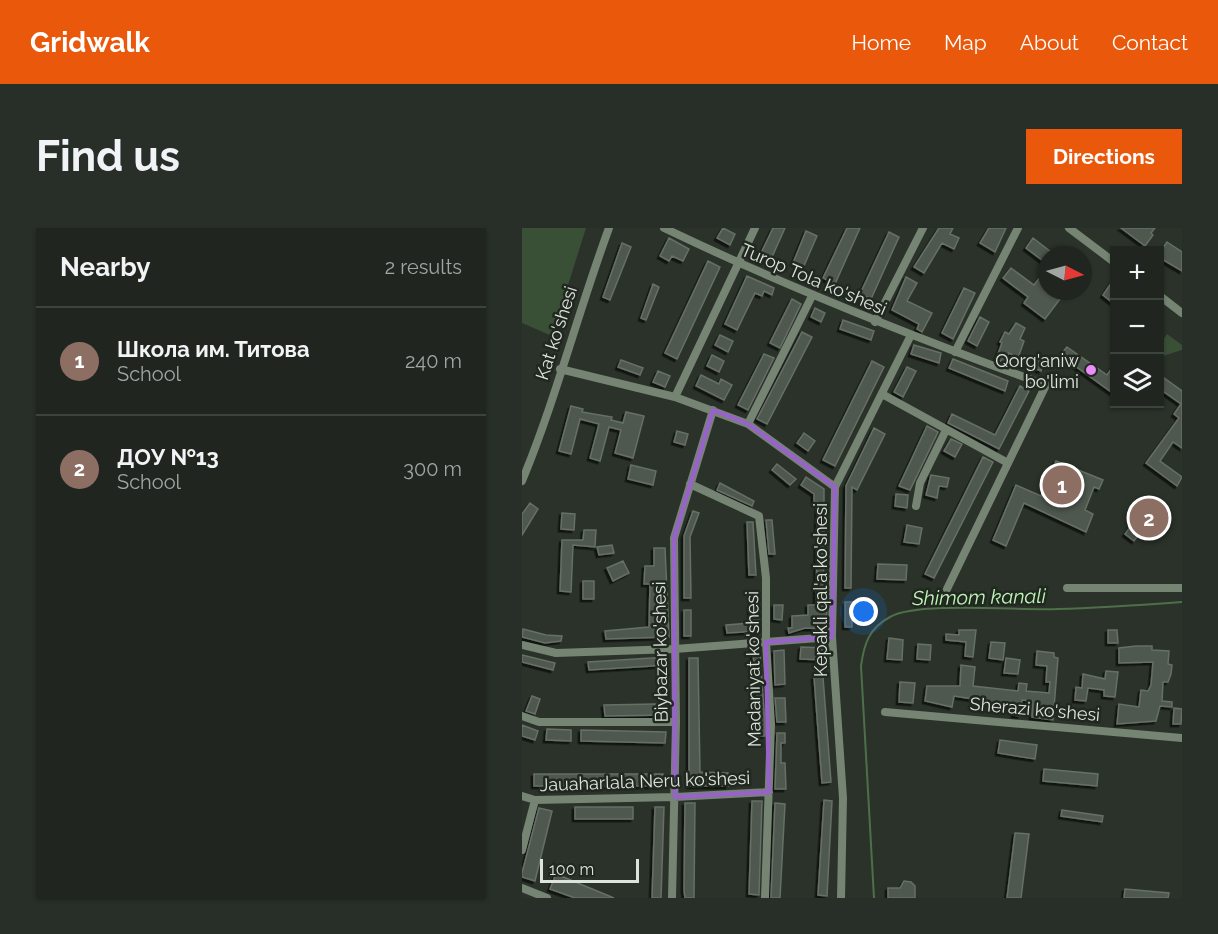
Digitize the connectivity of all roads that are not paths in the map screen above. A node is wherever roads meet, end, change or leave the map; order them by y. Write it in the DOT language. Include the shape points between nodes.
graph roads {
  1 [pos="609,228"];
  2 [pos="664,228"];
  3 [pos="754,228"];
  4 [pos="923,228"];
  5 [pos="1018,228"];
  6 [pos="1069,228"];
  7 [pos="1110,259"];
  8 [pos="738,263"];
  9 [pos="812,296"];
  10 [pos="1164,299"];
  11 [pos="1182,313"];
  12 [pos="875,322"];
  13 [pos="910,335"];
  14 [pos="955,352"];
  15 [pos="560,369"];
  16 [pos="882,394"];
  17 [pos="675,397"];
  18 [pos="712,410"];
  19 [pos="748,424"];
  20 [pos="946,430"];
  21 [pos="1008,463"];
  22 [pos="522,481"];
  23 [pos="690,484"];
  24 [pos="835,487"];
  25 [pos="916,506"];
  26 [pos="1067,588"];
  27 [pos="1182,588"];
  28 [pos="947,589"];
  29 [pos="832,638"];
  30 [pos="766,642"];
  31 [pos="522,645"];
  32 [pos="675,649"];
  33 [pos="885,712"];
  34 [pos="522,716"];
  35 [pos="676,722"];
  36 [pos="1182,738"];
  37 [pos="769,792"];
  38 [pos="522,796"];
  39 [pos="675,798"];
  40 [pos="535,800"];
  41 [pos="522,850"];
  42 [pos="522,888"];
  43 [pos="532,895"];
  44 [pos="547,898"];
  45 [pos="672,898"];
  46 [pos="765,898"];
  47 [pos="841,898"];
  1 -- 15 [label="street, Kat ko'shesi"];
  2 -- 8 [label="street, Turop Tola ko'shesi"];
  3 -- 8 [label="street"];
  4 -- 12 [label="street"];
  5 -- 14 [label="street"];
  6 -- 7 [label="street"];
  8 -- 9 [label="street, Turop Tola ko'shesi"];
  8 -- 17 [label="street"];
  9 -- 12 [label="street, Turop Tola ko'shesi"];
  9 -- 19 [label="street"];
  10 -- 11 [label="street"];
  12 -- 13 [label="street, Turop Tola ko'shesi"];
  13 -- 14 [label="street, Turop Tola ko'shesi"];
  13 -- 16 [label="street, Kepakli qal'a ko'shesi"];
  14 -- 21 [label="street, Turop Tola ko'shesi" via="1046,385"];
  15 -- 17 [label="street"];
  15 -- 22 [label="street, Kat ko'shesi"];
  16 -- 20 [label="street"];
  16 -- 24 [label="street, Kepakli qal'a ko'shesi"];
  17 -- 18 [label="street"];
  18 -- 19 [label="street"];
  18 -- 23 [label="street, Biybazar ko'shesi"];
  19 -- 24 [label="street"];
  20 -- 21 [label="street"];
  20 -- 25 [label="street" via="920,483"];
  21 -- 28 [label="street"];
  23 -- 30 [label="street, Madaniyat ko'shesi" via="759,516 766,578"];
  23 -- 32 [label="street, Biybazar ko'shesi" via="674,538"];
  24 -- 29 [label="street, Kepakli qal'a ko'shesi"];
  26 -- 27 [label="street"];
  29 -- 30 [label="street"];
  29 -- 47 [label="street, Kepakli qal'a ko'shesi" via="843,798"];
  30 -- 32 [label="street"];
  30 -- 37 [label="street, Madaniyat ko'shesi" via="771,724"];
  31 -- 32 [label="street" via="556,653"];
  32 -- 35 [label="street, Biybazar ko'shesi"];
  33 -- 36 [label="street, Sherazi ko'shesi"];
  34 -- 35 [label="street" via="539,722"];
  35 -- 39 [label="street, Biybazar ko'shesi"];
  37 -- 39 [label="street, Jauaharlala Neru ko'shesi"];
  37 -- 46 [label="street, Madaniyat ko'shesi"];
  38 -- 40 [label="street, Jauaharlala Neru ko'shesi"];
  39 -- 40 [label="street, Jauaharlala Neru ko'shesi"];
  39 -- 45 [label="street, Biybazar ko'shesi"];
  40 -- 41 [label="street"];
  42 -- 43 [label="street"];
  43 -- 44 [label="street"];
}
